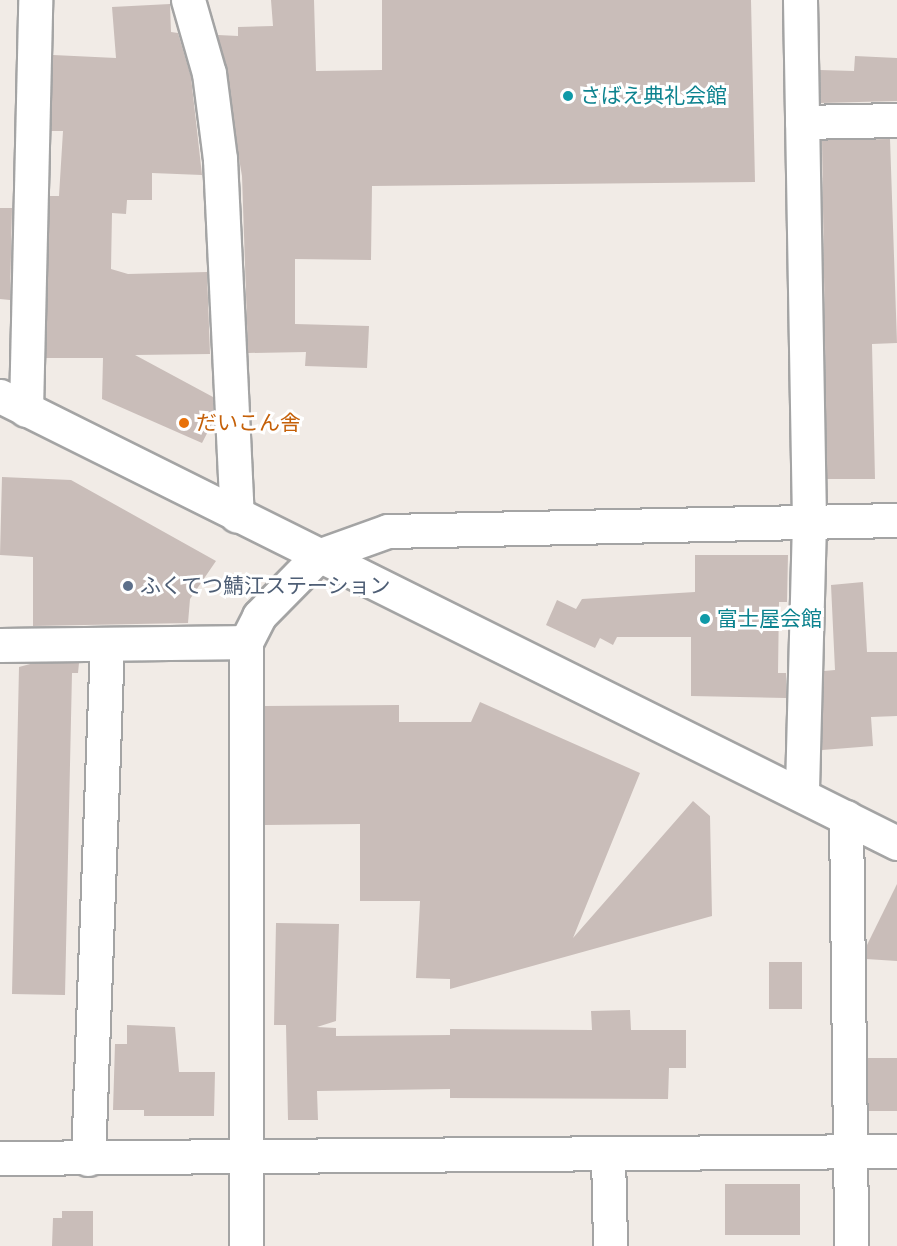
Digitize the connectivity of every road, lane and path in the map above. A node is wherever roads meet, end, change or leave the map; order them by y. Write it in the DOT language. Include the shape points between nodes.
graph roads {
  1 [pos="35,0"];
  2 [pos="188,0"];
  3 [pos="800,0"];
  4 [pos="897,120"];
  5 [pos="802,122"];
  6 [pos="13,403"];
  7 [pos="237,516"];
  8 [pos="897,520"];
  9 [pos="809,522"];
  10 [pos="318,556"];
  11 [pos="246,642"];
  12 [pos="106,644"];
  13 [pos="0,645"];
  14 [pos="802,795"];
  15 [pos="846,817"];
  16 [pos="897,843"];
  17 [pos="897,1151"];
  18 [pos="850,1152"];
  19 [pos="608,1155"];
  20 [pos="0,1158"];
  21 [pos="88,1159"];
  22 [pos="246,1159"];
  23 [pos="246,1246"];
  24 [pos="610,1246"];
  25 [pos="851,1246"];
  1 -- 6 [label="street"];
  2 -- 7 [label="street" via="209,73 220,159"];
  3 -- 5 [label="street"];
  4 -- 5 [label="street"];
  5 -- 9 [label="street"];
  6 -- 7 [label="street"];
  7 -- 10 [label="street"];
  8 -- 9 [label="street"];
  9 -- 10 [label="street" via="388,531"];
  9 -- 14 [label="street"];
  10 -- 11 [label="street" via="260,616"];
  10 -- 14 [label="street"];
  11 -- 12 [label="street"];
  11 -- 22 [label="street"];
  12 -- 13 [label="street"];
  12 -- 21 [label="street"];
  14 -- 15 [label="street"];
  15 -- 16 [label="street"];
  15 -- 18 [label="street"];
  17 -- 18 [label="street"];
  18 -- 19 [label="street"];
  18 -- 25 [label="street"];
  19 -- 22 [label="street"];
  19 -- 24 [label="street"];
  20 -- 21 [label="street"];
  21 -- 22 [label="street"];
  22 -- 23 [label="street"];
}
